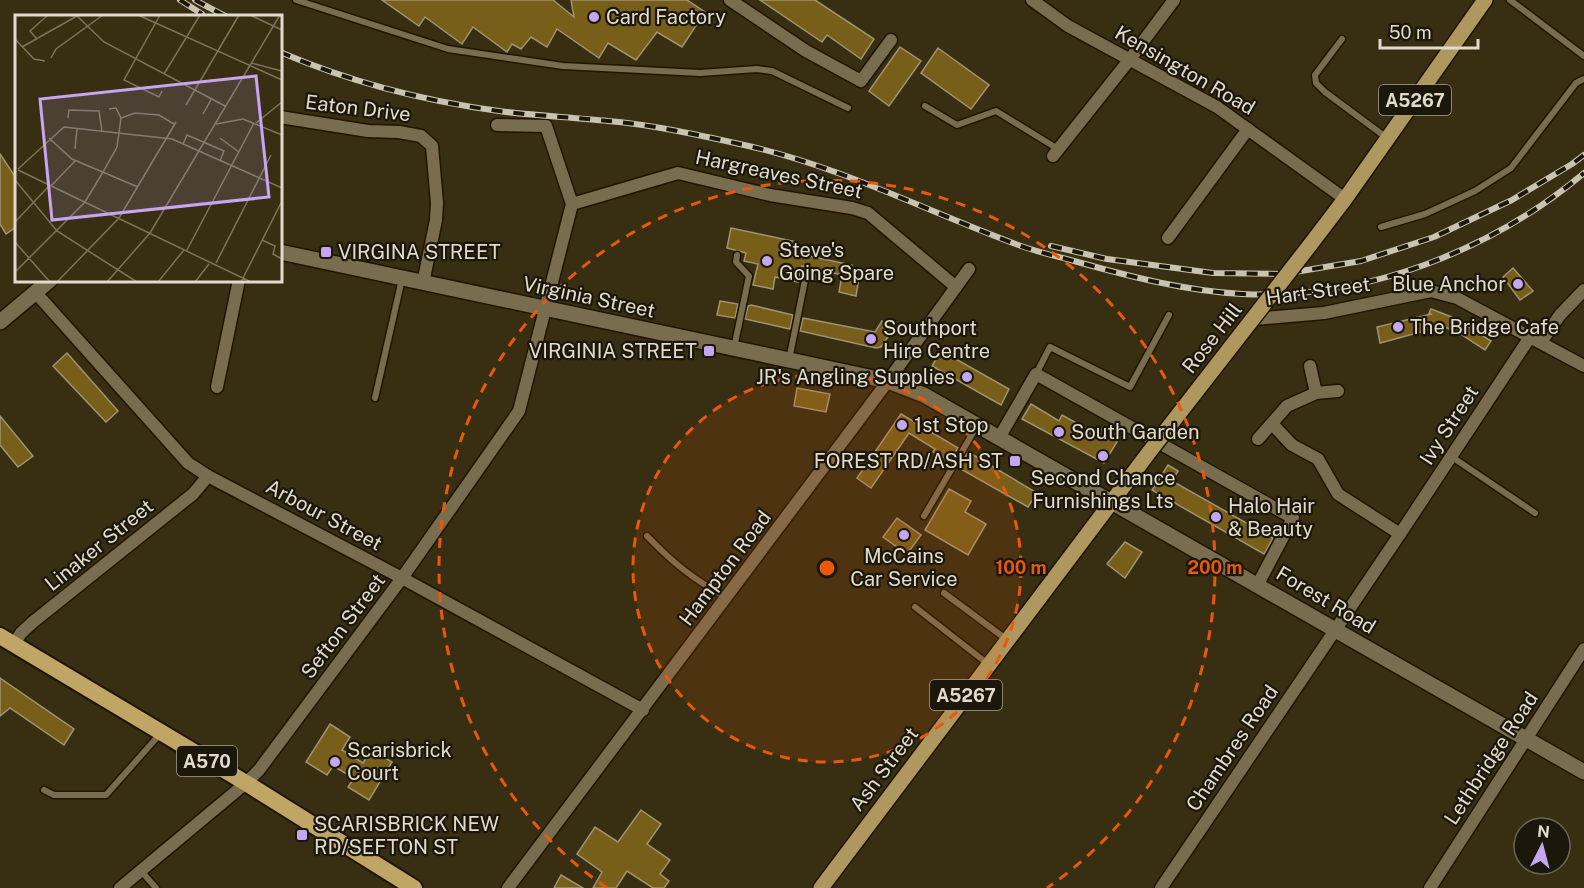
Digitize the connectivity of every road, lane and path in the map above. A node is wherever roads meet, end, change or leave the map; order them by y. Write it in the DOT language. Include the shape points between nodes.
graph roads {
  1 [pos="296,0"];
  2 [pos="730,0"];
  3 [pos="1032,0"];
  4 [pos="1174,0"];
  5 [pos="1485,0"];
  6 [pos="1510,0"];
  7 [pos="1342,39"];
  8 [pos="891,40"];
  9 [pos="1584,56"];
  10 [pos="1130,59"];
  11 [pos="1584,79"];
  12 [pos="926,106"];
  13 [pos="848,108"];
  14 [pos="282,117"];
  15 [pos="497,125"];
  16 [pos="1248,129"];
  17 [pos="1388,138"];
  18 [pos="1056,152"];
  19 [pos="1345,199"];
  20 [pos="572,204"];
  21 [pos="1381,227"];
  22 [pos="1168,238"];
  23 [pos="282,252"];
  24 [pos="737,255"];
  25 [pos="969,269"];
  26 [pos="402,278"];
  27 [pos="831,281"];
  28 [pos="239,282"];
  29 [pos="423,283"];
  30 [pos="42,285"];
  31 [pos="956,287"];
  32 [pos="1584,290"];
  33 [pos="546,309"];
  34 [pos="1169,315"];
  35 [pos="1254,319"];
  36 [pos="0,322"];
  37 [pos="1535,340"];
  38 [pos="734,348"];
  39 [pos="789,360"];
  40 [pos="1310,366"];
  41 [pos="1584,366"];
  42 [pos="1036,374"];
  43 [pos="888,381"];
  44 [pos="217,387"];
  45 [pos="1338,391"];
  46 [pos="1316,393"];
  47 [pos="375,398"];
  48 [pos="1272,424"];
  49 [pos="977,425"];
  50 [pos="999,438"];
  51 [pos="1258,439"];
  52 [pos="1452,457"];
  53 [pos="208,476"];
  54 [pos="1110,501"];
  55 [pos="1536,513"];
  56 [pos="924,516"];
  57 [pos="1400,534"];
  58 [pos="647,536"];
  59 [pos="402,578"];
  60 [pos="1258,584"];
  61 [pos="944,593"];
  62 [pos="727,598"];
  63 [pos="915,607"];
  64 [pos="1334,630"];
  65 [pos="4,639"];
  66 [pos="1007,640"];
  67 [pos="1584,649"];
  68 [pos="989,664"];
  69 [pos="643,710"];
  70 [pos="161,734"];
  71 [pos="1526,740"];
  72 [pos="1584,772"];
  73 [pos="246,783"];
  74 [pos="44,790"];
  75 [pos="141,871"];
  76 [pos="120,888"];
  77 [pos="156,888"];
  78 [pos="414,888"];
  79 [pos="508,888"];
  80 [pos="821,888"];
  81 [pos="1161,888"];
  82 [pos="1430,888"];
  1 -- 13 [label="lane" via="448,50 563,66 700,73 772,71"];
  2 -- 8 [label="street" via="806,51 861,81"];
  3 -- 10 [label="street, Kensington Road" via="1068,27"];
  4 -- 10 [label="street"];
  5 -- 17 [label="main road, A5267"];
  6 -- 9 [label="lane"];
  7 -- 17 [label="lane" via="1315,75 1316,83"];
  10 -- 16 [label="street, Kensington Road" via="1217,107"];
  10 -- 18 [label="street"];
  11 -- 21 [label="lane" via="1576,83 1511,168 1465,196 1425,214"];
  12 -- 18 [label="lane" via="957,125 996,111"];
  14 -- 29 [label="street, Eaton Drive" via="421,136 432,146 436,220"];
  15 -- 20 [label="street" via="546,126"];
  16 -- 19 [label="street, Kensington Road"];
  16 -- 22 [label="street"];
  17 -- 19 [label="main road, A5267"];
  19 -- 35 [label="main road, Rose Hill / A5267, bridge"];
  20 -- 31 [label="street, Hargreaves Street" via="678,173 770,195 852,208 867,213"];
  20 -- 33 [label="street, Sefton Street"];
  23 -- 26 [label="street, Virginia Street"];
  24 -- 38 [label="lane" via="736,262 749,276"];
  25 -- 31 [label="street, Hampton Road"];
  26 -- 29 [label="street, Virginia Street"];
  26 -- 47 [label="lane"];
  27 -- 39 [label="lane" via="806,276"];
  28 -- 44 [label="street"];
  29 -- 33 [label="street, Virginia Street"];
  30 -- 36 [label="street"];
  30 -- 53 [label="street, Arbour Street" via="188,463"];
  31 -- 43 [label="street, Hampton Road"];
  32 -- 37 [label="street, Ivy Street"];
  33 -- 38 [label="street, Virginia Street"];
  33 -- 59 [label="street, Sefton Street" via="519,411"];
  34 -- 42 [label="lane" via="1130,387 1050,346"];
  35 -- 37 [label="street, Hart Street" via="1324,313 1431,291 1457,298"];
  35 -- 54 [label="main road, Rose Hill / A5267, bridge"];
  37 -- 41 [label="street, Hart Street"];
  37 -- 52 [label="street, Ivy Street"];
  38 -- 39 [label="street, Virginia Street"];
  39 -- 43 [label="street, Virginia Street"];
  40 -- 46 [label="street"];
  42 -- 50 [label="street"];
  42 -- 60 [label="street" via="1293,518"];
  43 -- 49 [label="street, Forest Road" via="924,395"];
  43 -- 62 [label="street, Hampton Road"];
  45 -- 46 [label="street"];
  46 -- 48 [label="street" via="1287,406"];
  48 -- 51 [label="street"];
  48 -- 57 [label="street" via="1292,445 1318,459 1338,494"];
  49 -- 50 [label="street, Forest Road"];
  49 -- 56 [label="lane"];
  50 -- 54 [label="street, Forest Road"];
  52 -- 55 [label="lane"];
  52 -- 57 [label="street, Ivy Street"];
  53 -- 59 [label="street, Arbour Street"];
  53 -- 65 [label="street, Linaker Street" via="194,494 21,633"];
  54 -- 60 [label="street, Forest Road"];
  54 -- 66 [label="main road, Ash Street / A5267"];
  57 -- 64 [label="street, Ivy Street"];
  58 -- 62 [label="lane" via="673,563"];
  59 -- 69 [label="street, Arbour Street"];
  59 -- 73 [label="street, Sefton Street"];
  60 -- 64 [label="street, Forest Road"];
  61 -- 66 [label="lane"];
  62 -- 69 [label="street, Hampton Road"];
  63 -- 68 [label="lane"];
  64 -- 71 [label="street, Forest Road"];
  64 -- 81 [label="street, Chambres Road"];
  65 -- 70 [label="highway, A570"];
  66 -- 68 [label="main road, Ash Street / A5267"];
  67 -- 71 [label="street, Lethbridge Road"];
  68 -- 80 [label="main road, Ash Street / A5267"];
  69 -- 79 [label="street, Hampton Road"];
  70 -- 73 [label="highway, A570"];
  70 -- 74 [label="lane" via="106,795 54,795"];
  71 -- 72 [label="street, Forest Road"];
  71 -- 82 [label="street, Lethbridge Road"];
  73 -- 75 [label="street, Sefton Street"];
  73 -- 78 [label="highway, A570"];
  75 -- 76 [label="street, Sefton Street"];
  75 -- 77 [label="lane"];
}
